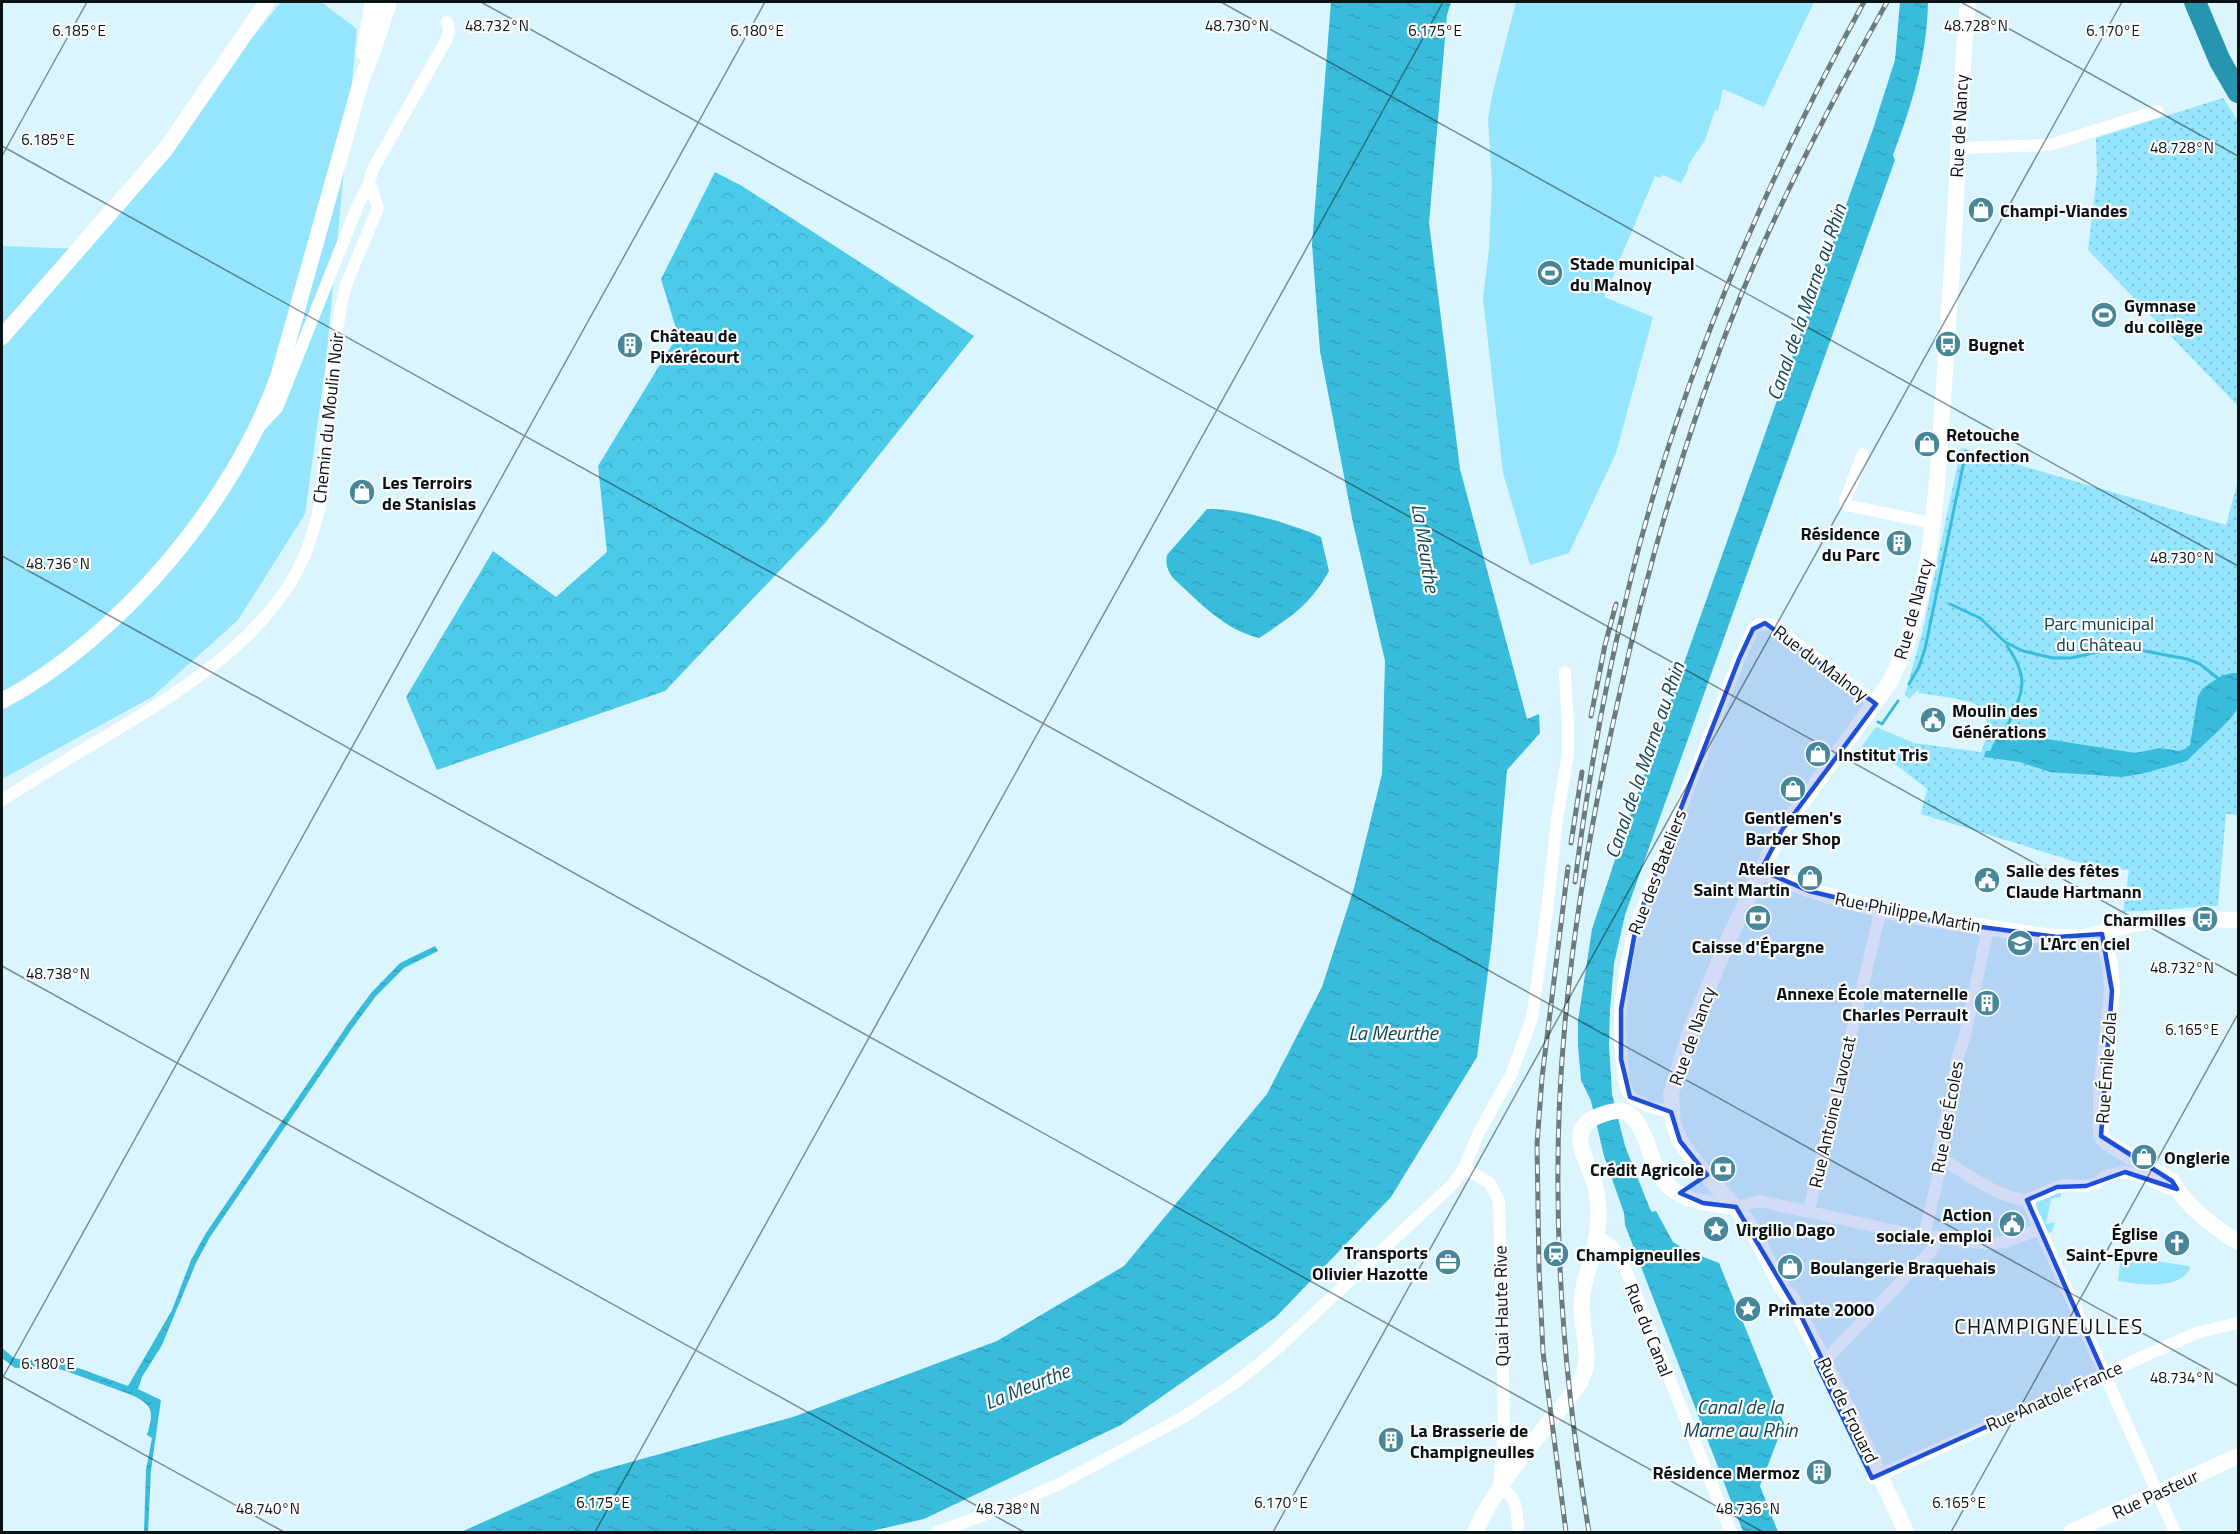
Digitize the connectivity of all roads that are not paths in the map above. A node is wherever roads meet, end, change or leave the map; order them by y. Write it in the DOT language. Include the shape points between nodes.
graph roads {
  1 [pos="267,2"];
  2 [pos="373,2"];
  3 [pos="389,2"];
  4 [pos="1968,2"];
  5 [pos="2195,2"];
  6 [pos="447,22"];
  7 [pos="362,78"];
  8 [pos="2238,92"];
  9 [pos="2157,111"];
  10 [pos="1959,148"];
  11 [pos="368,186"];
  12 [pos="2,337"];
  13 [pos="257,429"];
  14 [pos="1863,454"];
  15 [pos="1932,523"];
  16 [pos="1765,623"];
  17 [pos="1565,672"];
  18 [pos="2,701"];
  19 [pos="1876,704"];
  20 [pos="2,800"];
  21 [pos="1761,870"];
  22 [pos="1881,909"];
  23 [pos="2238,920"];
  24 [pos="1988,928"];
  25 [pos="2102,934"];
  26 [pos="1671,1112"];
  27 [pos="1942,1159"];
  28 [pos="1464,1168"];
  29 [pos="1707,1175"];
  30 [pos="2177,1189"];
  31 [pos="1680,1193"];
  32 [pos="2027,1200"];
  33 [pos="1736,1207"];
  34 [pos="1809,1210"];
  35 [pos="2040,1229"];
  36 [pos="1597,1235"];
  37 [pos="1930,1236"];
  38 [pos="2238,1242"];
  39 [pos="2238,1323"];
  40 [pos="1819,1360"];
  41 [pos="2104,1374"];
  42 [pos="1504,1427"];
  43 [pos="1503,1442"];
  44 [pos="1528,1450"];
  45 [pos="2238,1456"];
  46 [pos="1876,1476"];
  47 [pos="1499,1487"];
  48 [pos="2156,1493"];
  49 [pos="1518,1527"];
  50 [pos="937,1533"];
  51 [pos="1475,1533"];
  52 [pos="1731,1533"];
  53 [pos="1898,1533"];
  54 [pos="1906,1533"];
  55 [pos="2071,1533"];
  56 [pos="2175,1533"];
  1 -- 12 [label="main road" via="165,150"];
  2 -- 7 [label="main road"];
  3 -- 7 [label="main road"];
  4 -- 10 [label="main road, Rue de Nancy"];
  5 -- 8 [label="highway"];
  6 -- 11 [label="street" via="447,39 373,169"];
  7 -- 13 [label="main road" via="279,374"];
  9 -- 10 [label="street" via="2050,145"];
  10 -- 15 [label="main road, Rue de Nancy" via="1948,344"];
  11 -- 13 [label="street" via="277,408"];
  11 -- 20 [label="street, Chemin du Moulin Noir" via="378,208 340,306 319,511 290,583 250,631 202,673 167,699"];
  13 -- 18 [label="main road" via="203,516 134,600 68,658"];
  14 -- 15 [label="street" via="1846,505"];
  15 -- 19 [label="main road, Rue de Nancy" via="1909,637"];
  16 -- 19 [label="street, Rue du Malnoy"];
  16 -- 26 [label="street, Rue des Bateliers" via="1753,629 1739,659 1637,921 1626,966 1620,1009 1626,1090 1640,1103"];
  17 -- 28 [label="street" via="1568,754 1532,1018 1511,1075"];
  19 -- 21 [label="main road, Rue de Nancy" via="1782,830"];
  21 -- 22 [label="main road, Rue Philippe Martin" via="1809,891"];
  21 -- 26 [label="main road, Rue de Nancy" via="1692,1026 1672,1091"];
  22 -- 24 [label="main road, Rue Philippe Martin"];
  22 -- 34 [label="street, Rue Antoine Lavocat"];
  23 -- 25 [label="main road, Rue Philippe Martin" via="2132,924"];
  24 -- 25 [label="main road, Rue Philippe Martin" via="2068,938"];
  24 -- 27 [label="street, Rue des Écoles" via="1938,1150"];
  25 -- 30 [label="main road, Rue Émile Zola" via="2112,991 2101,1089 2101,1136 2172,1181"];
  26 -- 29 [label="main road, Rue de Nancy" via="1680,1142"];
  27 -- 32 [label="street" via="2007,1197"];
  27 -- 37 [label="street, Rue des Écoles"];
  28 -- 42 [label="street, Quai Haute Rive" via="1490,1183 1499,1201"];
  28 -- 50 [label="street" via="1453,1184 1384,1250 1236,1382 1182,1418 1061,1483"];
  29 -- 31 [label="main road"];
  29 -- 33 [label="main road, Rue de Nancy"];
  30 -- 32 [label="street" via="2125,1172 2086,1186 2057,1187"];
  30 -- 38 [label="main road, Rue Émile Zola" via="2216,1228"];
  31 -- 33 [label="main road" via="1703,1203"];
  31 -- 36 [label="main road" via="1661,1178 1639,1124 1628,1113 1619,1110 1591,1118 1581,1132 1580,1150 1596,1192"];
  32 -- 35 [label="street"];
  33 -- 34 [label="street" via="1759,1201"];
  33 -- 40 [label="main road, Rue de Frouard" via="1791,1297"];
  34 -- 37 [label="street"];
  35 -- 37 [label="street" via="2002,1243"];
  35 -- 41 [label="street"];
  36 -- 44 [label="main road" via="1581,1302 1586,1373"];
  36 -- 52 [label="street, Rue du Canal" via="1612,1246 1626,1270"];
  37 -- 40 [label="street, Rue des Écoles" via="1933,1248 1830,1355"];
  39 -- 41 [label="street, Rue Anatole France" via="2196,1333"];
  40 -- 46 [label="main road, Rue de Frouard"];
  41 -- 46 [label="street, Rue Anatole France"];
  41 -- 48 [label="street"];
  42 -- 43 [label="street, Quai Haute Rive"];
  42 -- 44 [label="street"];
  43 -- 44 [label="street" via="1513,1450"];
  43 -- 47 [label="street, Quai Haute Rive"];
  44 -- 47 [label="main road"];
  45 -- 48 [label="main road, Rue Pasteur"];
  46 -- 53 [label="main road, Rue de Frouard"];
  46 -- 54 [label="main road, Rue de Frouard"];
  47 -- 49 [label="street" via="1515,1501"];
  47 -- 51 [label="main road"];
  48 -- 55 [label="main road, Rue Pasteur"];
  48 -- 56 [label="street"];
}
